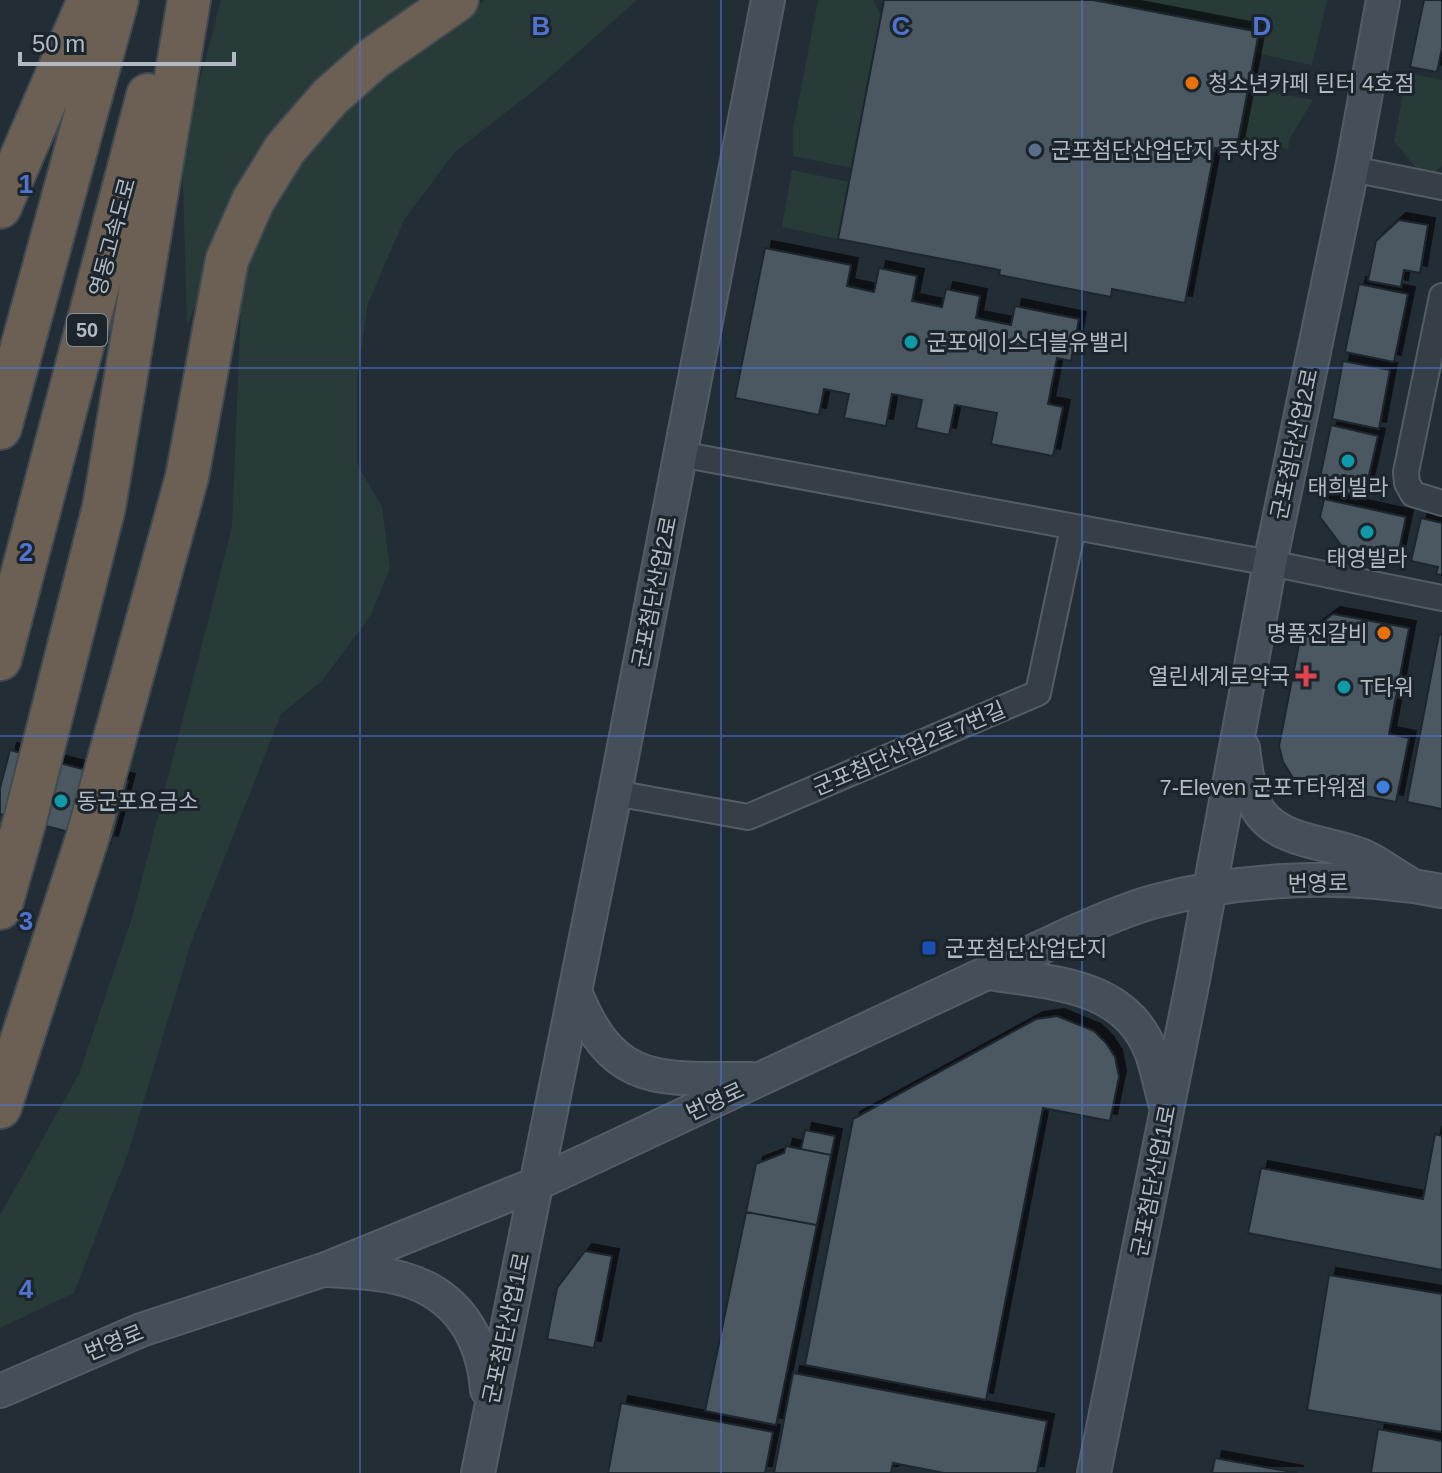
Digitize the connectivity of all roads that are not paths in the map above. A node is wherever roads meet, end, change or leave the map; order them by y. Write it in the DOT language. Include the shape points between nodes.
graph roads {
  1 [pos="89,0"];
  2 [pos="117,0"];
  3 [pos="173,0"];
  4 [pos="189,0"];
  5 [pos="457,0"];
  6 [pos="768,0"];
  7 [pos="1383,0"];
  8 [pos="1352,169"];
  9 [pos="1442,187"];
  10 [pos="0,207"];
  11 [pos="1442,296"];
  12 [pos="1437,348"];
  13 [pos="0,428"];
  14 [pos="680,454"];
  15 [pos="1442,503"];
  16 [pos="1073,528"];
  17 [pos="1270,563"];
  18 [pos="1442,598"];
  19 [pos="0,659"];
  20 [pos="1240,732"];
  21 [pos="615,793"];
  22 [pos="1426,888"];
  23 [pos="1210,890"];
  24 [pos="0,908"];
  25 [pos="989,973"];
  26 [pos="575,991"];
  27 [pos="764,1079"];
  28 [pos="0,1107"];
  29 [pos="1167,1110"];
  30 [pos="536,1184"];
  31 [pos="326,1269"];
  32 [pos="0,1391"];
  33 [pos="488,1416"];
  34 [pos="478,1473"];
  35 [pos="1094,1473"];
  1 -- 10 [label="highway"];
  2 -- 13 [label="highway"];
  3 -- 19 [label="highway, 영동고속도로 / 50"];
  4 -- 24 [label="highway" via="104,507"];
  5 -- 28 [label="highway" via="374,58 330,97 285,149 253,201 227,260 187,477 87,839"];
  6 -- 14 [label="street, 군포첨단산업2로"];
  7 -- 8 [label="street, 군포첨단산업2로"];
  8 -- 9 [label="street"];
  8 -- 17 [label="street, 군포첨단산업2로"];
  11 -- 12 [label="street"];
  12 -- 15 [label="street" via="1406,472 1413,494"];
  14 -- 16 [label="street"];
  14 -- 21 [label="street, 군포첨단산업2로"];
  16 -- 17 [label="street"];
  16 -- 21 [label="street, 군포첨단산업2로7번길" via="1038,693 748,817"];
  17 -- 18 [label="street"];
  17 -- 20 [label="street, 군포첨단산업2로"];
  20 -- 22 [label="street" via="1253,797 1270,823 1363,856"];
  20 -- 23 [label="street, 군포첨단산업2로"];
  21 -- 26 [label="street, 군포첨단산업2로"];
  22 -- 23 [label="street, 번영로" via="1320,880"];
  23 -- 25 [label="street, 번영로" via="1124,911"];
  23 -- 29 [label="street, 군포첨단산업1로"];
  25 -- 27 [label="street, 번영로"];
  25 -- 29 [label="street" via="1066,986 1123,1009 1150,1049"];
  26 -- 27 [label="street" via="587,1021 610,1053 630,1066 673,1078"];
  26 -- 30 [label="street, 군포첨단산업2로"];
  27 -- 30 [label="street, 번영로"];
  29 -- 35 [label="street, 군포첨단산업1로"];
  30 -- 31 [label="street, 번영로"];
  30 -- 33 [label="street, 군포첨단산업1로"];
  31 -- 32 [label="street, 번영로" via="141,1330"];
  31 -- 33 [label="street" via="400,1278 451,1302 478,1344"];
  33 -- 34 [label="street, 군포첨단산업1로"];
}
